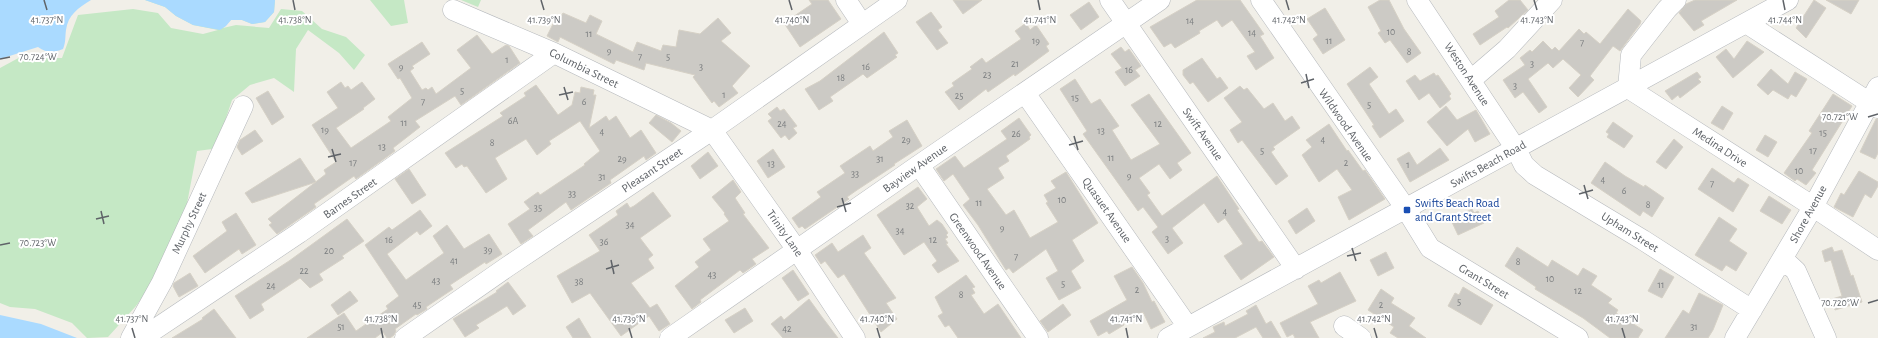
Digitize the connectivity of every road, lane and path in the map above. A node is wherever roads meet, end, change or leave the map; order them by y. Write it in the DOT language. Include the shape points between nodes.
graph roads {
  1 [pos="846,0"];
  2 [pos="896,0"];
  3 [pos="1110,0"];
  4 [pos="1160,0"];
  5 [pos="1261,0"];
  6 [pos="1417,0"];
  7 [pos="1552,0"];
  8 [pos="1676,0"];
  9 [pos="1788,0"];
  10 [pos="454,10"];
  11 [pos="1746,23"];
  12 [pos="862,24"];
  13 [pos="1127,24"];
  14 [pos="554,54"];
  15 [pos="1471,80"];
  16 [pos="1628,88"];
  17 [pos="1025,93"];
  18 [pos="1875,99"];
  19 [pos="244,106"];
  20 [pos="712,130"];
  21 [pos="1516,149"];
  22 [pos="919,165"];
  23 [pos="1813,207"];
  24 [pos="1406,209"];
  25 [pos="797,250"];
  26 [pos="1878,250"];
  27 [pos="1783,259"];
  28 [pos="1296,269"];
  29 [pos="1752,310"];
  30 [pos="1188,327"];
  31 [pos="673,337"];
  32 [pos="131,338"];
  33 [pos="142,338"];
  34 [pos="405,338"];
  35 [pos="855,338"];
  36 [pos="1038,338"];
  37 [pos="1168,338"];
  38 [pos="1578,338"];
  39 [pos="1735,338"];
  40 [pos="1826,338"];
  1 -- 12 [label="street"];
  2 -- 12 [label="street, Pleasant Street"];
  3 -- 13 [label="street, Swift Avenue"];
  4 -- 13 [label="street, Bayview Avenue"];
  5 -- 24 [label="street, Wildwood Avenue"];
  6 -- 15 [label="street, Weston Avenue"];
  7 -- 15 [label="street" via="1507,49"];
  8 -- 16 [label="street" via="1631,55"];
  9 -- 11 [label="street, Swifts Beach Road"];
  10 -- 14 [label="street, Columbia Street"];
  11 -- 16 [label="street, Swifts Beach Road"];
  11 -- 18 [label="street"];
  12 -- 20 [label="street, Pleasant Street"];
  13 -- 17 [label="street, Bayview Avenue"];
  13 -- 28 [label="street, Swift Avenue"];
  14 -- 20 [label="street, Columbia Street"];
  14 -- 33 [label="street, Barnes Street" via="299,233"];
  15 -- 21 [label="street, Weston Avenue"];
  16 -- 21 [label="street, Swifts Beach Road"];
  16 -- 23 [label="street, Medina Drive"];
  17 -- 22 [label="street, Bayview Avenue"];
  17 -- 30 [label="street, Quasuet Avenue"];
  18 -- 23 [label="street, Shore Avenue"];
  19 -- 32 [label="street, Murphy Street" via="162,282"];
  20 -- 25 [label="street, Trinity Lane"];
  20 -- 34 [label="street, Pleasant Street"];
  21 -- 24 [label="street, Swifts Beach Road"];
  21 -- 29 [label="street, Upham Street" via="1524,165 1535,175"];
  22 -- 25 [label="street, Bayview Avenue"];
  22 -- 36 [label="street, Greenwood Avenue"];
  23 -- 26 [label="street, Medina Drive"];
  23 -- 27 [label="street, Shore Avenue"];
  24 -- 28 [label="street, Swifts Beach Road"];
  24 -- 38 [label="street, Grant Street" via="1430,248"];
  25 -- 31 [label="street, Bayview Avenue"];
  25 -- 35 [label="street, Trinity Lane"];
  27 -- 29 [label="street, Shore Avenue"];
  27 -- 40 [label="street" via="1796,271"];
  28 -- 30 [label="street, Swifts Beach Road"];
  29 -- 39 [label="street, Shore Avenue"];
  30 -- 37 [label="street, Swifts Beach Road"];
}
